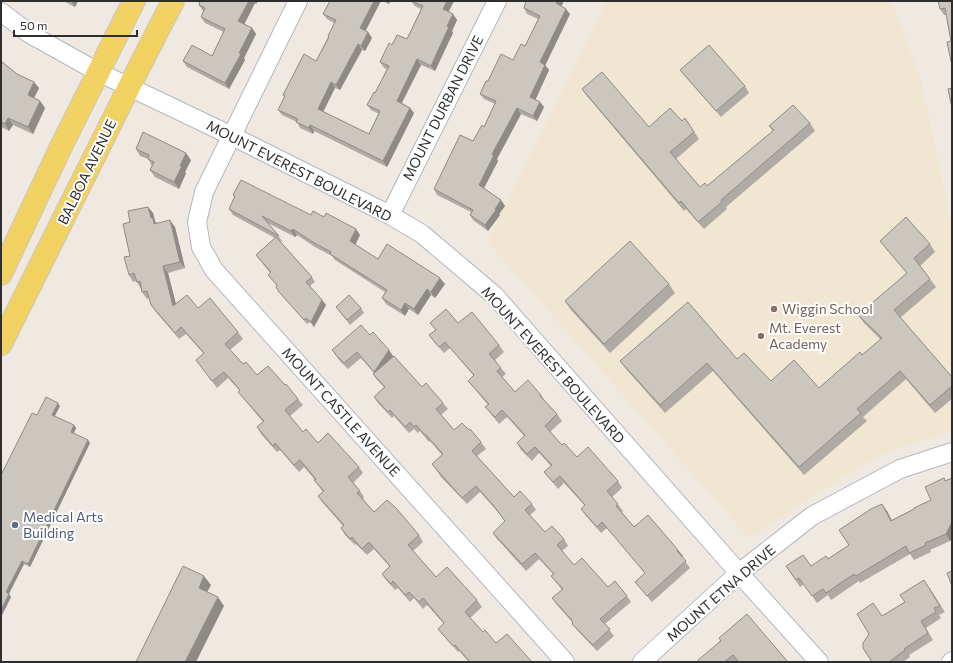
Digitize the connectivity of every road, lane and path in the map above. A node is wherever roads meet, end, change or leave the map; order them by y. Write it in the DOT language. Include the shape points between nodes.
graph roads {
  1 [pos="134,1"];
  2 [pos="173,1"];
  3 [pos="298,1"];
  4 [pos="497,1"];
  5 [pos="1,12"];
  6 [pos="98,72"];
  7 [pos="129,87"];
  8 [pos="232,136"];
  9 [pos="390,215"];
  10 [pos="1,274"];
  11 [pos="1,344"];
  12 [pos="952,452"];
  13 [pos="739,574"];
  14 [pos="565,662"];
  15 [pos="642,662"];
  16 [pos="818,662"];
  1 -- 6 [label="main road"];
  2 -- 7 [label="main road, BALBOA AVENUE"];
  3 -- 8 [label="street, MOUNT CASTLE AVENUE"];
  4 -- 9 [label="street, MOUNT DURBAN DRIVE"];
  5 -- 6 [label="street, MOUNT EVEREST BOULEVARD" via="30,34"];
  6 -- 7 [label="street, MOUNT EVEREST BOULEVARD"];
  6 -- 10 [label="main road"];
  7 -- 8 [label="street, MOUNT EVEREST BOULEVARD"];
  7 -- 11 [label="main road, BALBOA AVENUE"];
  8 -- 9 [label="street, MOUNT EVEREST BOULEVARD"];
  8 -- 14 [label="street, MOUNT CASTLE AVENUE" via="204,192 197,222 201,247 214,270"];
  9 -- 13 [label="street, MOUNT EVEREST BOULEVARD" via="422,234 494,295"];
  12 -- 13 [label="street, MOUNT ETNA DRIVE" via="900,469 812,516"];
  13 -- 15 [label="street, MOUNT ETNA DRIVE"];
  13 -- 16 [label="street, MOUNT EVEREST BOULEVARD"];
}
